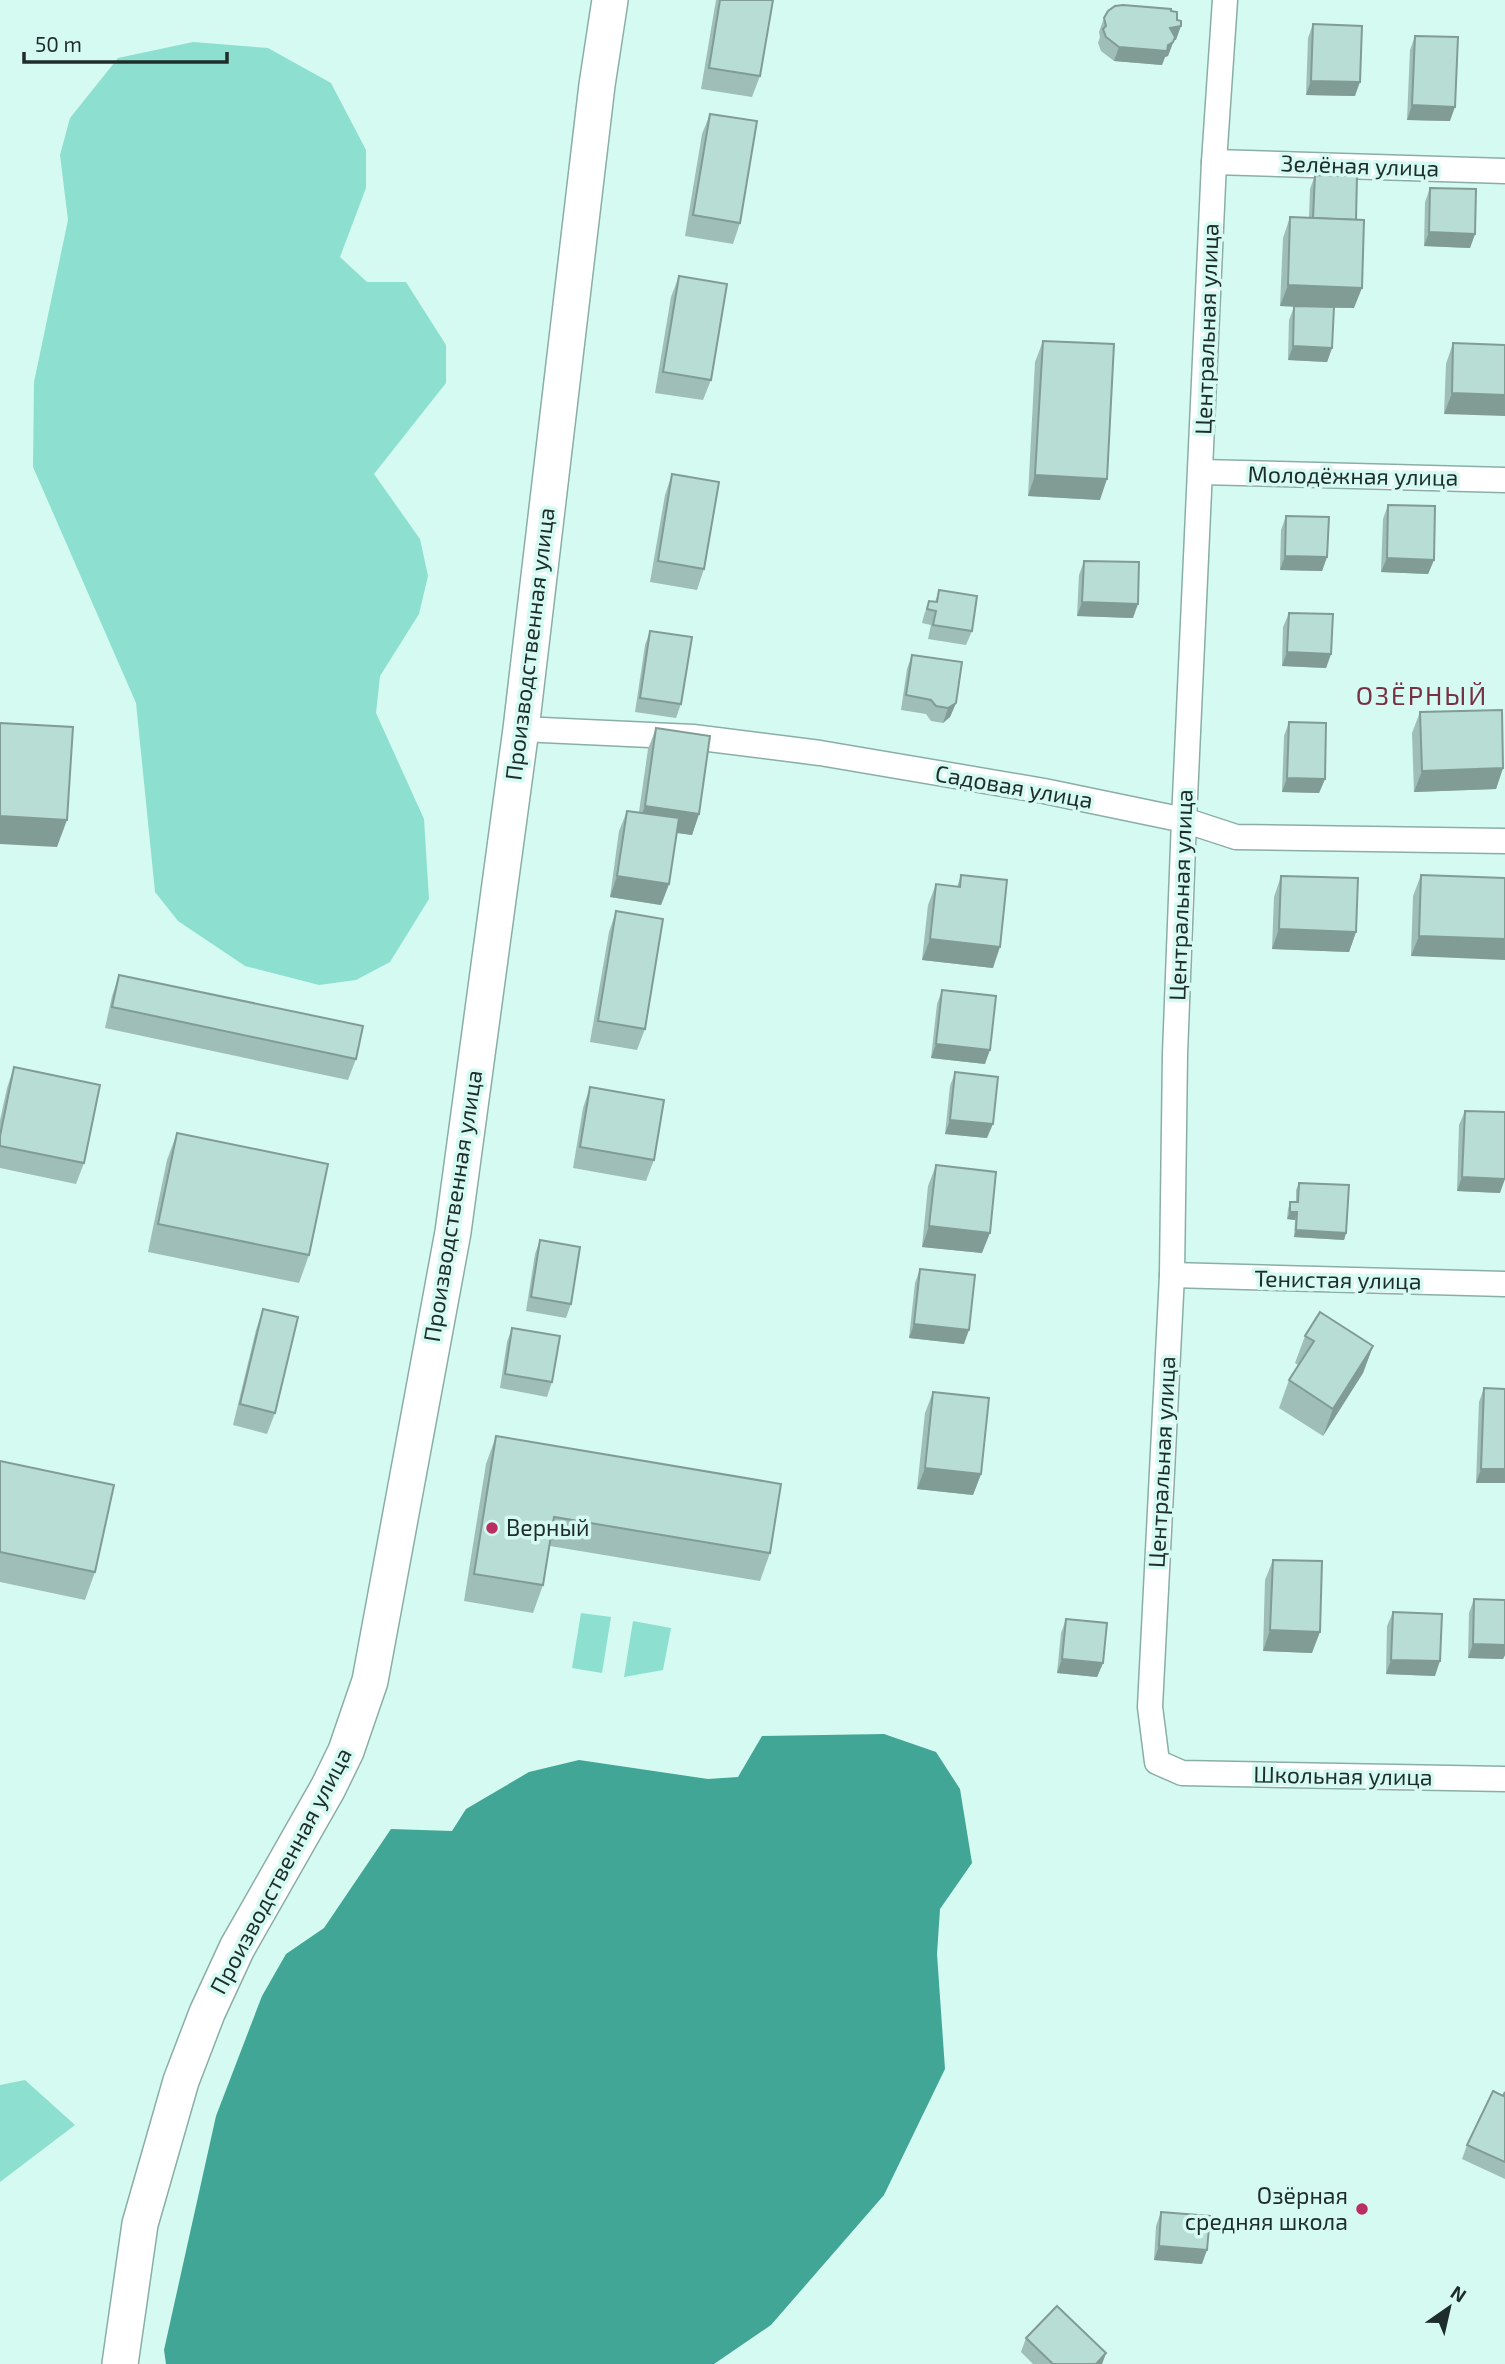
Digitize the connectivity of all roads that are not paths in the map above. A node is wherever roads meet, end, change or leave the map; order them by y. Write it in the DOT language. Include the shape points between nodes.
graph roads {
  1 [pos="610,0"];
  2 [pos="1225,0"];
  3 [pos="1214,162"];
  4 [pos="1505,171"];
  5 [pos="1200,472"];
  6 [pos="1505,480"];
  7 [pos="521,729"];
  8 [pos="1184,820"];
  9 [pos="1505,841"];
  10 [pos="1172,1275"];
  11 [pos="1505,1284"];
  12 [pos="1182,1773"];
  13 [pos="1505,1779"];
  14 [pos="120,2364"];
  1 -- 7 [label="street, Производственная улица"];
  2 -- 3 [label="street, Центральная улица"];
  3 -- 4 [label="street, Зелёная улица"];
  3 -- 5 [label="street, Центральная улица"];
  5 -- 6 [label="street, Молодёжная улица"];
  5 -- 8 [label="street, Центральная улица"];
  7 -- 8 [label="street, Садовая улица" via="693,737 820,753"];
  7 -- 14 [label="street, Производственная улица" via="453,1232 370,1681 346,1751 237,1948 181,2081 140,2224"];
  8 -- 9 [label="street, Садовая улица" via="1236,837"];
  8 -- 10 [label="street, Центральная улица"];
  10 -- 11 [label="street, Тенистая улица"];
  10 -- 12 [label="street, Центральная улица" via="1150,1707 1157,1762"];
  12 -- 13 [label="street, Школьная улица"];
}
